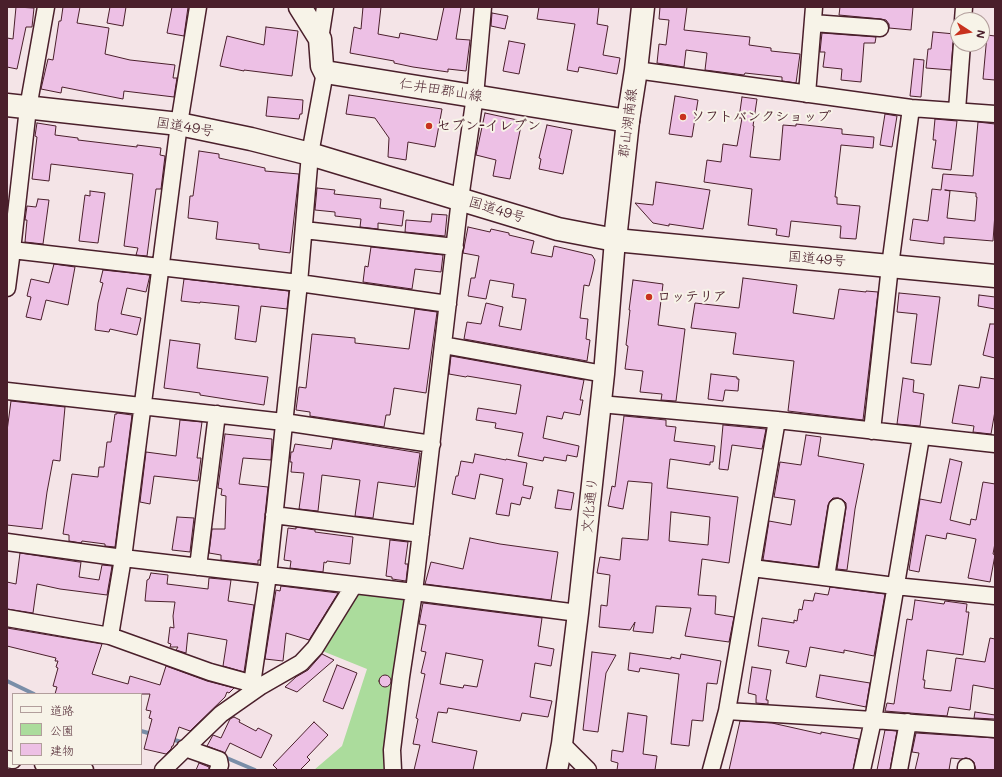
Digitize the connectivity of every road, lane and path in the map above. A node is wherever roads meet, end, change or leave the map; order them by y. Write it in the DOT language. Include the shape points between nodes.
graph roads {
  1 [pos="46,7"];
  2 [pos="198,7"];
  3 [pos="300,7"];
  4 [pos="324,7"];
  5 [pos="483,7"];
  6 [pos="643,7"];
  7 [pos="813,15"];
  8 [pos="880,28"];
  9 [pos="320,39"];
  10 [pos="961,52"];
  11 [pos="636,70"];
  12 [pos="325,72"];
  13 [pos="807,94"];
  14 [pos="475,96"];
  15 [pos="7,105"];
  16 [pos="28,108"];
  17 [pos="911,108"];
  18 [pos="957,110"];
  19 [pos="995,114"];
  20 [pos="628,121"];
  21 [pos="179,124"];
  22 [pos="310,154"];
  23 [pos="460,199"];
  24 [pos="304,230"];
  25 [pos="616,240"];
  26 [pos="455,247"];
  27 [pos="9,250"];
  28 [pos="890,266"];
  29 [pos="161,267"];
  30 [pos="995,276"];
  31 [pos="299,284"];
  32 [pos="7,288"];
  33 [pos="448,304"];
  34 [pos="443,345"];
  35 [pos="604,374"];
  36 [pos="7,392"];
  37 [pos="600,404"];
  38 [pos="142,406"];
  39 [pos="216,414"];
  40 [pos="777,420"];
  41 [pos="284,422"];
  42 [pos="872,431"];
  43 [pos="920,437"];
  44 [pos="432,444"];
  45 [pos="995,444"];
  46 [pos="837,507"];
  47 [pos="274,515"];
  48 [pos="421,534"];
  49 [pos="7,542"];
  50 [pos="123,558"];
  51 [pos="198,567"];
  52 [pos="752,568"];
  53 [pos="268,575"];
  54 [pos="826,577"];
  55 [pos="354,585"];
  56 [pos="895,586"];
  57 [pos="414,592"];
  58 [pos="995,596"];
  59 [pos="578,613"];
  60 [pos="7,618"];
  61 [pos="110,636"];
  62 [pos="257,685"];
  63 [pos="727,711"];
  64 [pos="873,720"];
  65 [pos="908,722"];
  66 [pos="995,729"];
  67 [pos="562,744"];
  68 [pos="185,748"];
  69 [pos="50,765"];
  70 [pos="85,770"];
  71 [pos="163,770"];
  72 [pos="218,770"];
  73 [pos="392,770"];
  74 [pos="557,770"];
  75 [pos="588,770"];
  76 [pos="711,770"];
  77 [pos="862,770"];
  78 [pos="899,770"];
  1 -- 16 [label="street"];
  2 -- 21 [label="street"];
  3 -- 9 [label="main road"];
  4 -- 9 [label="street"];
  5 -- 14 [label="street"];
  6 -- 11 [label="main road, 郡山湖南線"];
  7 -- 8 [label="street"];
  7 -- 13 [label="street"];
  9 -- 12 [label="main road" via="322,66"];
  10 -- 18 [label="street"];
  11 -- 13 [label="street"];
  11 -- 20 [label="main road, 郡山湖南線"];
  12 -- 14 [label="main road, 仁井田郡山線"];
  12 -- 22 [label="street"];
  13 -- 17 [label="street"];
  14 -- 20 [label="main road, 仁井田郡山線"];
  14 -- 23 [label="street"];
  15 -- 16 [label="main road, 国道49号"];
  16 -- 21 [label="main road, 国道49号"];
  16 -- 27 [label="street"];
  17 -- 18 [label="street"];
  17 -- 28 [label="street"];
  18 -- 19 [label="street"];
  20 -- 25 [label="main road, 郡山湖南線"];
  21 -- 22 [label="main road, 国道49号"];
  21 -- 29 [label="street"];
  22 -- 23 [label="main road, 国道49号"];
  22 -- 24 [label="street"];
  23 -- 25 [label="main road, 国道49号" via="558,228"];
  23 -- 26 [label="street"];
  24 -- 26 [label="street"];
  24 -- 31 [label="street"];
  25 -- 28 [label="main road, 国道49号"];
  25 -- 35 [label="street, 文化通り"];
  26 -- 33 [label="street"];
  27 -- 29 [label="street"];
  27 -- 32 [label="street"];
  28 -- 30 [label="main road, 国道49号"];
  28 -- 42 [label="street"];
  29 -- 31 [label="street"];
  29 -- 38 [label="street"];
  31 -- 33 [label="street"];
  31 -- 41 [label="street"];
  33 -- 34 [label="street"];
  34 -- 35 [label="street"];
  34 -- 44 [label="street"];
  35 -- 37 [label="street, 文化通り"];
  36 -- 38 [label="street"];
  37 -- 40 [label="street"];
  37 -- 59 [label="street, 文化通り"];
  38 -- 39 [label="street"];
  38 -- 50 [label="street"];
  39 -- 41 [label="street"];
  39 -- 51 [label="street"];
  40 -- 42 [label="street"];
  40 -- 52 [label="street"];
  41 -- 44 [label="street"];
  41 -- 47 [label="street"];
  42 -- 43 [label="street"];
  43 -- 45 [label="street"];
  43 -- 56 [label="street"];
  44 -- 48 [label="street"];
  46 -- 54 [label="street"];
  47 -- 48 [label="street"];
  47 -- 53 [label="street"];
  48 -- 57 [label="street"];
  49 -- 50 [label="street"];
  50 -- 51 [label="street"];
  50 -- 61 [label="street"];
  51 -- 53 [label="street"];
  52 -- 54 [label="street"];
  52 -- 63 [label="street"];
  53 -- 55 [label="street"];
  53 -- 62 [label="street"];
  54 -- 56 [label="street"];
  55 -- 57 [label="street"];
  55 -- 62 [label="street" via="315,648 301,663"];
  56 -- 58 [label="street"];
  56 -- 64 [label="street"];
  57 -- 59 [label="street"];
  57 -- 73 [label="street" via="401,677"];
  59 -- 67 [label="street, 文化通り"];
  60 -- 61 [label="street"];
  61 -- 62 [label="street" via="210,672"];
  62 -- 68 [label="street"];
  63 -- 64 [label="street"];
  63 -- 76 [label="street"];
  64 -- 65 [label="street"];
  64 -- 77 [label="street"];
  65 -- 66 [label="street"];
  65 -- 78 [label="street"];
  67 -- 74 [label="street, 文化通り"];
  67 -- 75 [label="street"];
  68 -- 71 [label="street"];
  68 -- 72 [label="street" via="219,760"];
  69 -- 70 [label="street"];
}
